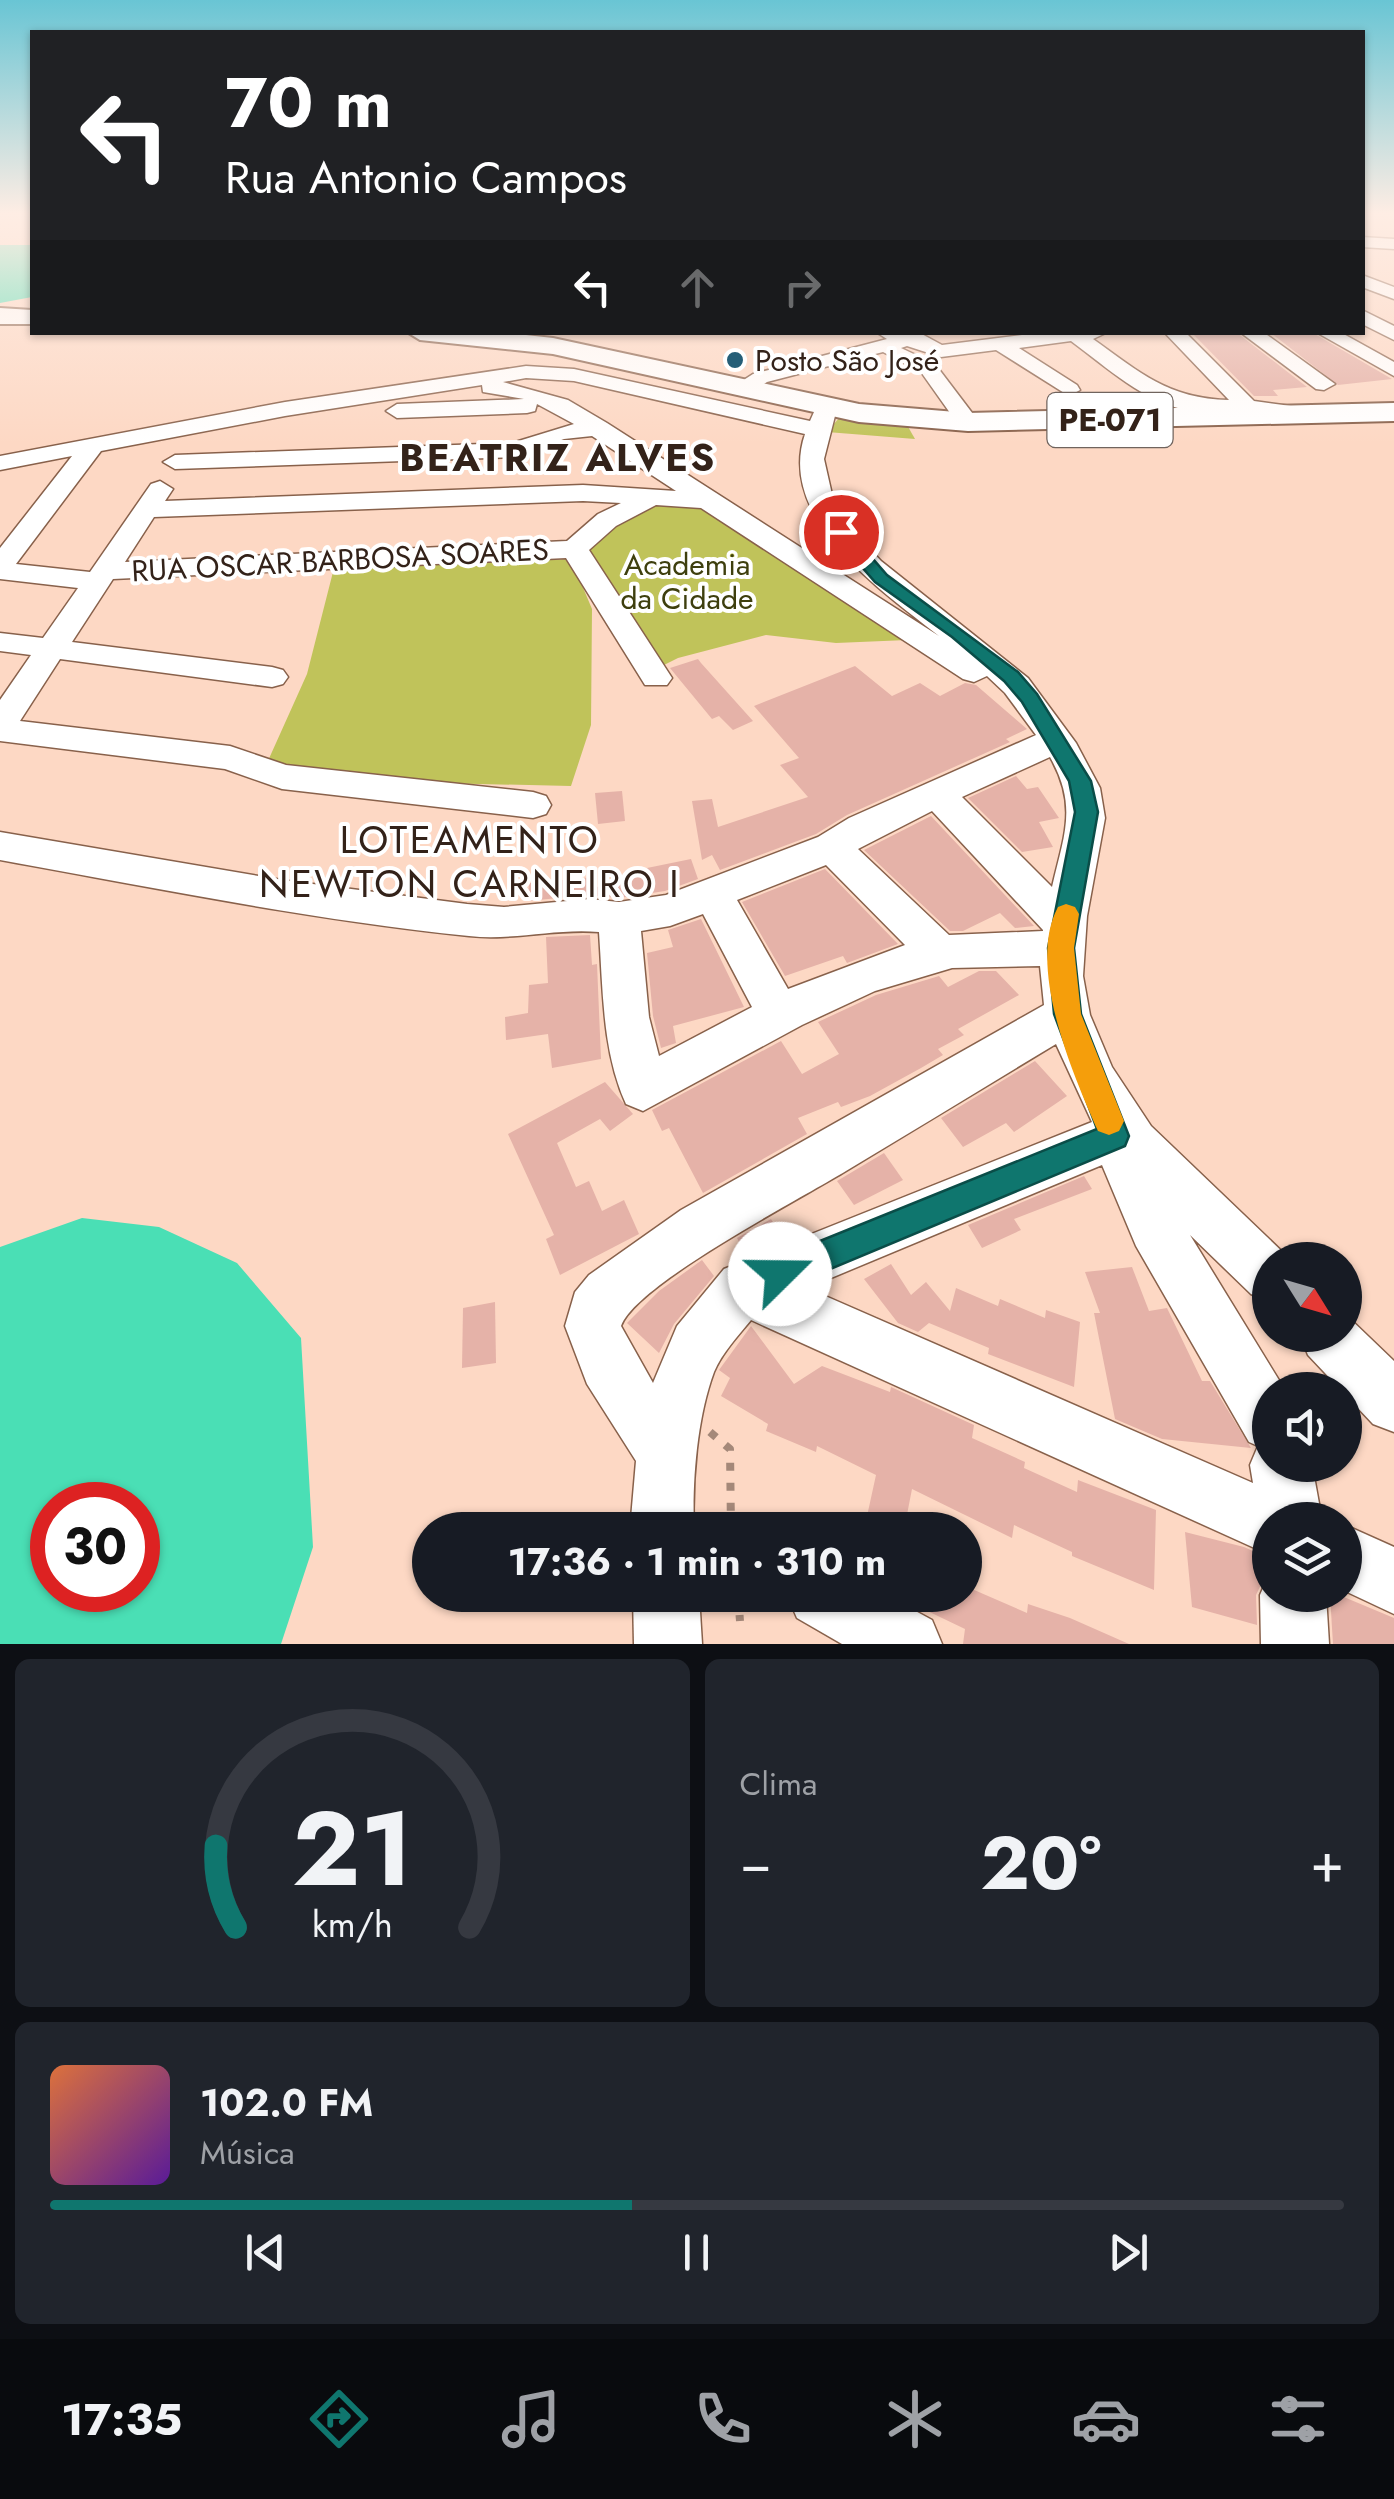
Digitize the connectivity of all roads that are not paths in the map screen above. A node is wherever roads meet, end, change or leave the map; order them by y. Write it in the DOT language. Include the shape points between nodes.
graph roads {
  1 [pos="1394,303"];
  2 [pos="1365,305"];
  3 [pos="0,316"];
  4 [pos="30,317"];
  5 [pos="1365,318"];
  6 [pos="1394,334"];
  7 [pos="448,335"];
  8 [pos="920,335"];
  9 [pos="1082,335"];
  10 [pos="1176,335"];
  11 [pos="1253,335"];
  12 [pos="1331,335"];
  13 [pos="1076,336"];
  14 [pos="890,340"];
  15 [pos="1000,344"];
  16 [pos="1394,370"];
  17 [pos="774,379"];
  18 [pos="446,383"];
  19 [pos="1324,384"];
  20 [pos="1069,390"];
  21 [pos="560,405"];
  22 [pos="1246,405"];
  23 [pos="1394,412"];
  24 [pos="1297,414"];
  25 [pos="259,415"];
  26 [pos="822,415"];
  27 [pos="968,422"];
  28 [pos="216,423"];
  29 [pos="599,428"];
  30 [pos="92,446"];
  31 [pos="175,462"];
  32 [pos="0,463"];
  33 [pos="650,498"];
  34 [pos="701,500"];
  35 [pos="149,509"];
  36 [pos="574,548"];
  37 [pos="0,569"];
  38 [pos="101,576"];
  39 [pos="910,599"];
  40 [pos="0,642"];
  41 [pos="928,644"];
  42 [pos="52,648"];
  43 [pos="272,677"];
  44 [pos="656,678"];
  45 [pos="1030,698"];
  46 [pos="0,728"];
  47 [pos="1056,740"];
  48 [pos="937,794"];
  49 [pos="534,806"];
  50 [pos="0,846"];
  51 [pos="832,847"];
  52 [pos="713,894"];
  53 [pos="619,918"];
  54 [pos="1063,937"];
  55 [pos="940,953"];
  56 [pos="779,1014"];
  57 [pos="1067,1014"];
  58 [pos="1123,1139"];
  59 [pos="1252,1259"];
  60 [pos="743,1288"];
  61 [pos="1344,1352"];
  62 [pos="1252,1391"];
  63 [pos="1394,1404"];
  64 [pos="669,1457"];
  65 [pos="660,1512"];
  66 [pos="1252,1514"];
  67 [pos="1362,1566"];
  68 [pos="1394,1581"];
  69 [pos="667,1612"];
  70 [pos="851,1612"];
  71 [pos="1293,1612"];
  72 [pos="668,1644"];
  73 [pos="908,1644"];
  74 [pos="1294,1644"];
  1 -- 2 [label="street"];
  3 -- 4 [label="main road"];
  5 -- 6 [label="street"];
  7 -- 17 [label="main road, PE-071" via="553,346 678,374"];
  8 -- 14 [label="street"];
  9 -- 13 [label="street"];
  10 -- 22 [label="street"];
  11 -- 19 [label="street"];
  12 -- 16 [label="street"];
  13 -- 15 [label="street"];
  13 -- 22 [label="street" via="1162,395 1195,405"];
  14 -- 15 [label="street" via="941,351"];
  14 -- 17 [label="street"];
  14 -- 27 [label="street" via="928,368"];
  15 -- 20 [label="street"];
  17 -- 26 [label="main road, PE-071"];
  18 -- 21 [label="street" via="512,389"];
  18 -- 25 [label="street"];
  18 -- 26 [label="street" via="556,372"];
  21 -- 25 [label="street"];
  21 -- 29 [label="street"];
  22 -- 24 [label="street"];
  23 -- 24 [label="main road, PE-071"];
  24 -- 27 [label="main road, PE-071"];
  25 -- 28 [label="street"];
  26 -- 27 [label="main road, PE-071"];
  26 -- 39 [label="street" via="811,454 827,516 881,578"];
  28 -- 30 [label="street"];
  28 -- 31 [label="street"];
  29 -- 31 [label="street" via="516,450"];
  29 -- 34 [label="street"];
  30 -- 32 [label="street"];
  30 -- 37 [label="street"];
  31 -- 35 [label="street"];
  33 -- 34 [label="street"];
  33 -- 35 [label="street" via="547,493"];
  33 -- 36 [label="street" via="607,520"];
  34 -- 41 [label="street"];
  35 -- 38 [label="street"];
  36 -- 38 [label="street, RUA OSCAR BARBOSA SOARES"];
  36 -- 44 [label="street"];
  37 -- 38 [label="street, RUA OSCAR BARBOSA SOARES"];
  38 -- 42 [label="street"];
  39 -- 41 [label="street"];
  39 -- 45 [label="street"];
  40 -- 42 [label="street"];
  41 -- 45 [label="street" via="1002,690"];
  42 -- 43 [label="street"];
  42 -- 46 [label="street"];
  45 -- 47 [label="street"];
  46 -- 49 [label="street" via="230,758 282,777"];
  47 -- 48 [label="street"];
  47 -- 54 [label="street" via="1080,781 1087,812"];
  48 -- 51 [label="street"];
  48 -- 54 [label="street"];
  50 -- 53 [label="street" via="467,920"];
  51 -- 52 [label="street"];
  51 -- 55 [label="street"];
  52 -- 53 [label="street"];
  52 -- 56 [label="street"];
  53 -- 56 [label="street" via="627,1017 642,1089"];
  54 -- 55 [label="street"];
  54 -- 57 [label="street"];
  55 -- 56 [label="street"];
  57 -- 58 [label="street"];
  57 -- 64 [label="street" via="709,1224 609,1294 594,1312 592,1329 603,1358"];
  58 -- 59 [label="street"];
  58 -- 60 [label="street"];
  58 -- 62 [label="street" via="1154,1227"];
  60 -- 64 [label="street" via="692,1356"];
  60 -- 66 [label="street"];
  61 -- 63 [label="street"];
  64 -- 65 [label="street"];
  67 -- 68 [label="street"];
  69 -- 72 [label="street"];
  70 -- 73 [label="street"];
  71 -- 74 [label="street"];
}
